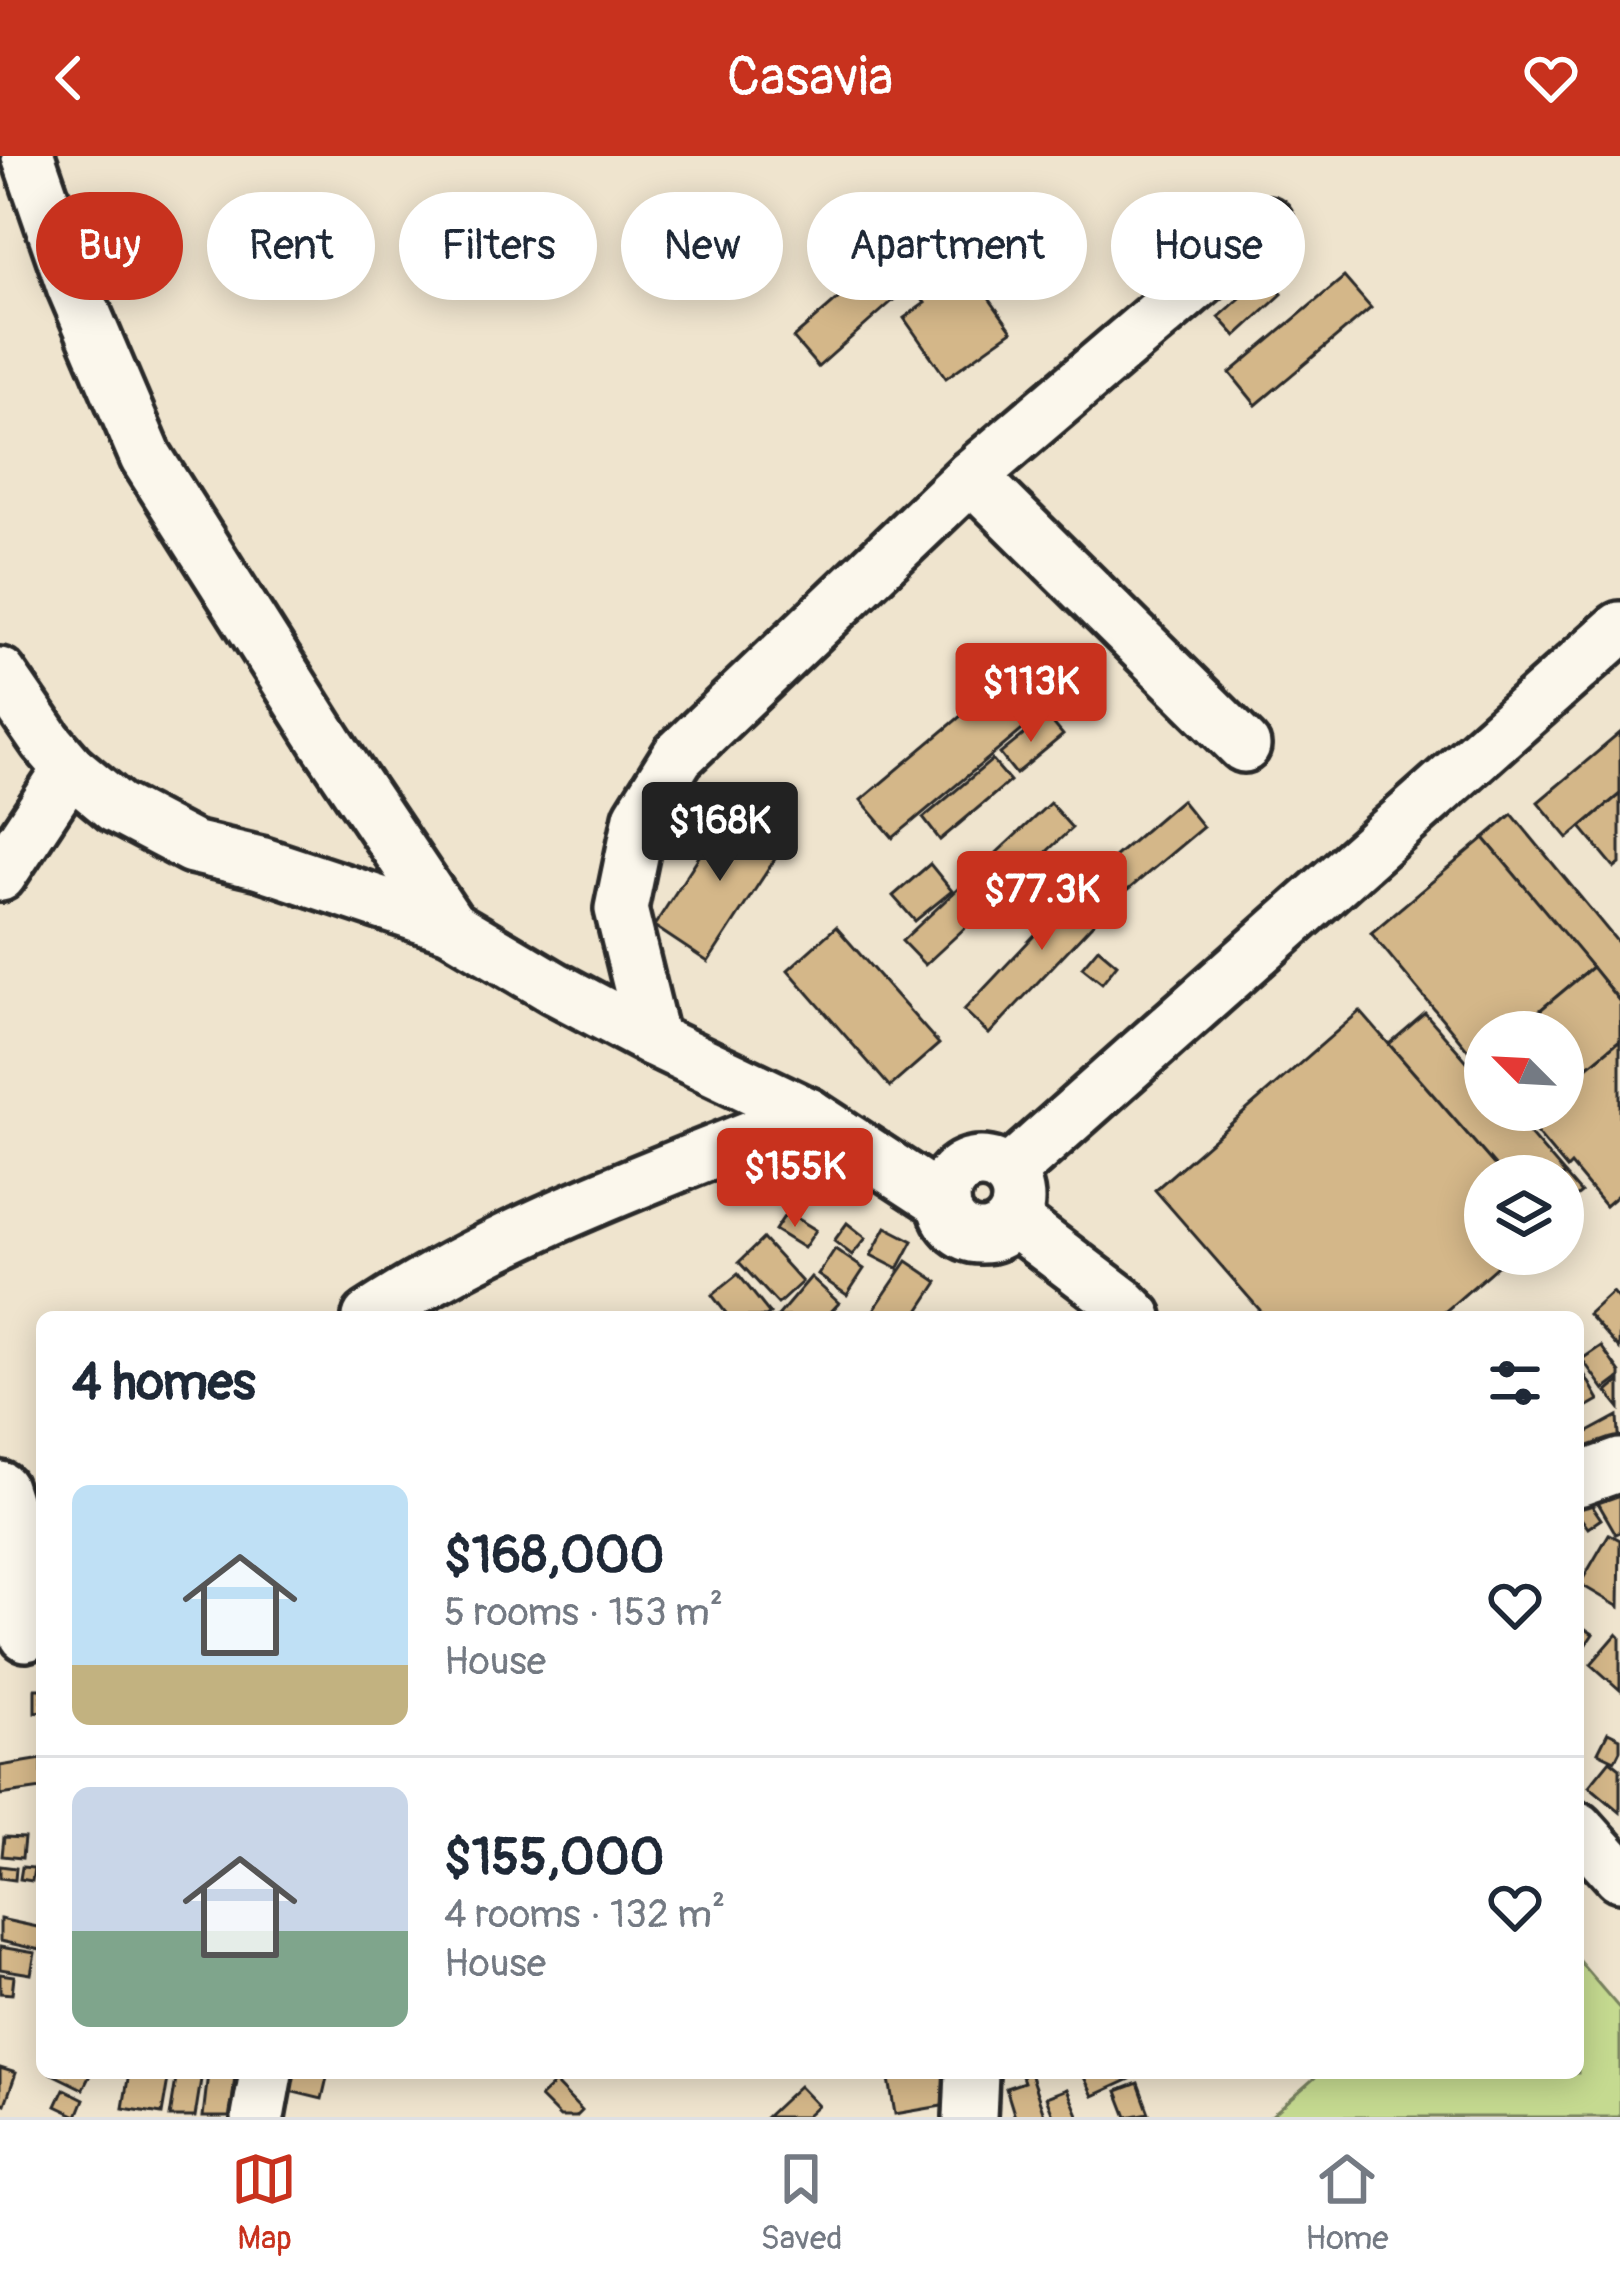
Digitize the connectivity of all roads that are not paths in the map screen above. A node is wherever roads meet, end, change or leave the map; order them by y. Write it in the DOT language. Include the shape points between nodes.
graph roads {
  1 [pos="28,156"];
  2 [pos="1177,300"];
  3 [pos="970,476"];
  4 [pos="1620,628"];
  5 [pos="0,674"];
  6 [pos="1244,746"];
  7 [pos="70,769"];
  8 [pos="0,874"];
  9 [pos="450,926"];
  10 [pos="652,1040"];
  11 [pos="808,1114"];
  12 [pos="1010,1197"];
  13 [pos="379,1311"];
  14 [pos="1130,1311"];
  15 [pos="1620,1465"];
  16 [pos="1584,1478"];
  17 [pos="0,1488"];
  18 [pos="23,1635"];
  19 [pos="1584,1835"];
  20 [pos="1620,1875"];
  21 [pos="265,2079"];
  22 [pos="972,2079"];
  23 [pos="258,2117"];
  24 [pos="970,2117"];
  1 -- 9 [label="street" via="146,458"];
  2 -- 3 [label="street"];
  3 -- 6 [label="street"];
  3 -- 10 [label="street" via="678,756 640,817 621,909"];
  4 -- 12 [label="street"];
  5 -- 7 [label="street"];
  7 -- 8 [label="street"];
  7 -- 9 [label="street" via="116,807 192,847"];
  9 -- 10 [label="street"];
  10 -- 11 [label="street"];
  11 -- 12 [label="street" via="944,1203 948,1180 965,1165 988,1162"];
  11 -- 13 [label="street" via="517,1233"];
  12 -- 14 [label="street"];
  15 -- 16 [label="street"];
  17 -- 18 [label="street" via="13,1529"];
  19 -- 20 [label="street"];
  21 -- 23 [label="street"];
  22 -- 24 [label="street"];
}
